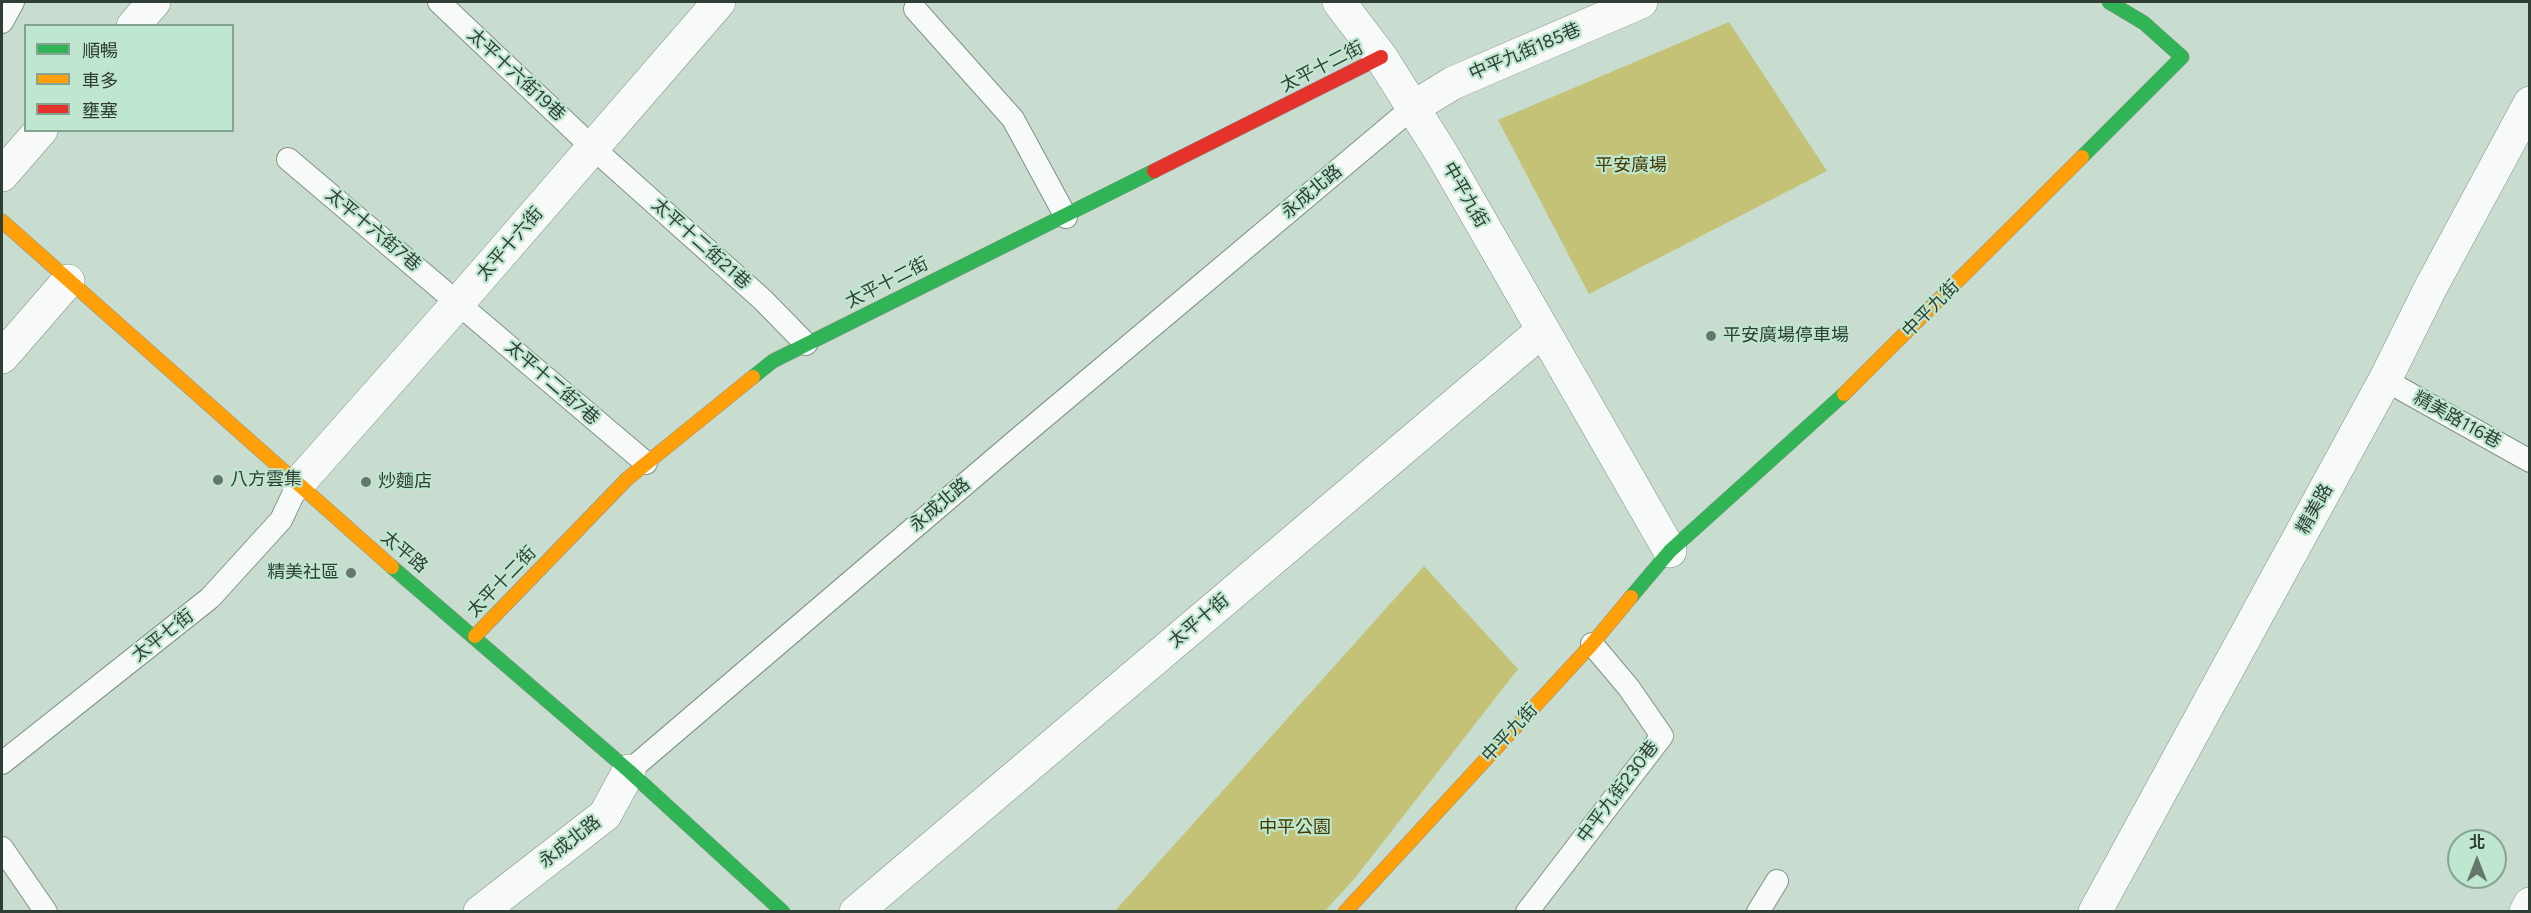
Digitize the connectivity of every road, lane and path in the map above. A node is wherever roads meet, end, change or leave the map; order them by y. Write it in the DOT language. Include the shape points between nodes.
graph roads {
  1 [pos="13,2"];
  2 [pos="154,2"];
  3 [pos="439,2"];
  4 [pos="719,2"];
  5 [pos="1339,2"];
  6 [pos="1641,2"];
  7 [pos="2109,2"];
  8 [pos="915,9"];
  9 [pos="2,22"];
  10 [pos="135,24"];
  11 [pos="1381,57"];
  12 [pos="2529,104"];
  13 [pos="1412,108"];
  14 [pos="38,132"];
  15 [pos="593,148"];
  16 [pos="288,159"];
  17 [pos="2,175"];
  18 [pos="1066,217"];
  19 [pos="2,221"];
  20 [pos="68,281"];
  21 [pos="459,302"];
  22 [pos="1543,330"];
  23 [pos="806,344"];
  24 [pos="2,357"];
  25 [pos="2385,380"];
  26 [pos="2529,461"];
  27 [pos="646,463"];
  28 [pos="298,484"];
  29 [pos="1670,551"];
  30 [pos="475,636"];
  31 [pos="1592,644"];
  32 [pos="2,763"];
  33 [pos="629,771"];
  34 [pos="2,848"];
  35 [pos="1777,880"];
  36 [pos="2529,904"];
  37 [pos="46,912"];
  38 [pos="480,912"];
  39 [pos="783,912"];
  40 [pos="856,912"];
  41 [pos="1345,912"];
  42 [pos="1527,912"];
  43 [pos="1758,912"];
  44 [pos="2095,912"];
  45 [pos="2526,912"];
  1 -- 9 [label="lane"];
  2 -- 10 [label="street"];
  3 -- 15 [label="lane, 太平十六街19巷"];
  4 -- 15 [label="street, 太平十六街"];
  5 -- 11 [label="street, 中平九街"];
  6 -- 13 [label="street, 中平九街185巷" via="1453,82"];
  7 -- 29 [label="street, 中平九街" via="2144,23 2182,57 1862,379"];
  8 -- 18 [label="lane" via="1013,118"];
  11 -- 13 [label="street, 中平九街"];
  11 -- 18 [label="street, 太平十二街"];
  12 -- 25 [label="street, 精美路"];
  13 -- 22 [label="street, 中平九街"];
  13 -- 33 [label="lane, 永成北路"];
  14 -- 17 [label="street"];
  15 -- 21 [label="street, 太平十六街"];
  15 -- 23 [label="lane, 太平十二街21巷" via="764,300"];
  16 -- 21 [label="lane, 太平十六街7巷"];
  18 -- 23 [label="street, 太平十二街"];
  19 -- 20 [label="street, 太平路"];
  20 -- 24 [label="street"];
  20 -- 28 [label="street, 太平路"];
  21 -- 27 [label="lane, 太平十二街7巷"];
  21 -- 28 [label="street, 太平十六街"];
  22 -- 29 [label="street, 中平九街"];
  22 -- 40 [label="street, 太平十街"];
  23 -- 27 [label="street, 太平十二街" via="773,362"];
  25 -- 26 [label="lane, 精美路116巷"];
  25 -- 44 [label="street, 精美路"];
  27 -- 30 [label="street, 太平十二街"];
  28 -- 30 [label="street, 太平路"];
  28 -- 32 [label="lane, 太平七街" via="281,520 210,598"];
  29 -- 31 [label="street, 中平九街"];
  30 -- 33 [label="street, 太平路"];
  31 -- 41 [label="street, 中平九街"];
  31 -- 42 [label="lane, 中平九街230巷" via="1662,736"];
  33 -- 38 [label="street, 永成北路" via="605,815"];
  33 -- 39 [label="street, 太平路"];
  34 -- 37 [label="lane"];
  35 -- 43 [label="lane"];
  36 -- 45 [label="street"];
}
